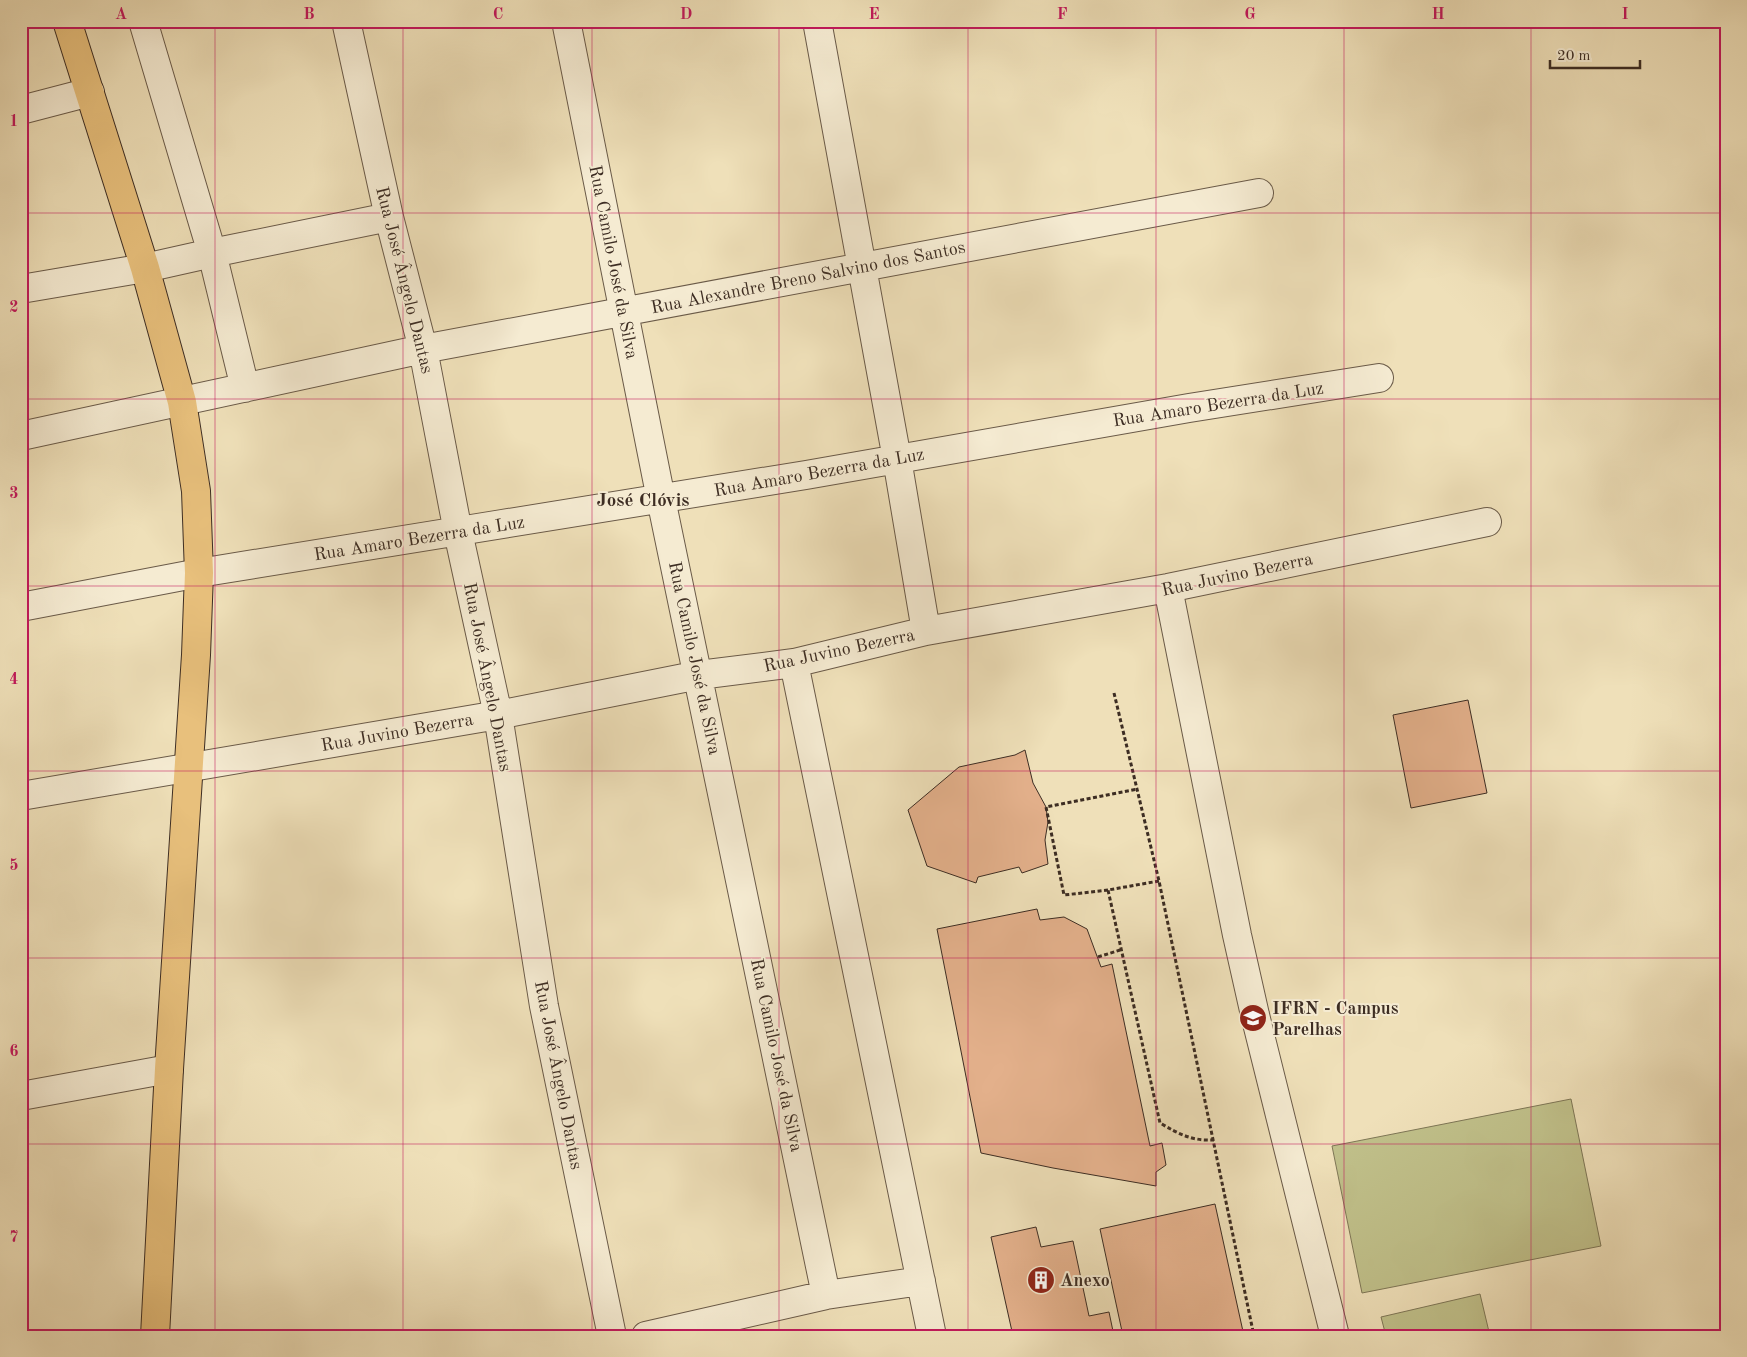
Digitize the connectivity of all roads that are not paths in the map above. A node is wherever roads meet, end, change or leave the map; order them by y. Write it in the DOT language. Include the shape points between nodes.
graph roads {
  1 [pos="67,21"];
  2 [pos="143,21"];
  3 [pos="346,21"];
  4 [pos="566,21"];
  5 [pos="817,21"];
  6 [pos="90,92"];
  7 [pos="21,110"];
  8 [pos="1259,193"];
  9 [pos="389,217"];
  10 [pos="212,253"];
  11 [pos="862,266"];
  12 [pos="144,268"];
  13 [pos="21,289"];
  14 [pos="624,312"];
  15 [pos="423,349"];
  16 [pos="1378,378"];
  17 [pos="245,388"];
  18 [pos="182,402"];
  19 [pos="21,436"];
  20 [pos="897,460"];
  21 [pos="661,499"];
  22 [pos="1487,522"];
  23 [pos="458,532"];
  24 [pos="199,573"];
  25 [pos="1168,588"];
  26 [pos="21,606"];
  27 [pos="926,631"];
  28 [pos="794,663"];
  29 [pos="699,675"];
  30 [pos="498,715"];
  31 [pos="189,768"];
  32 [pos="21,796"];
  33 [pos="169,1069"];
  34 [pos="21,1096"];
  35 [pos="921,1281"];
  36 [pos="826,1295"];
  37 [pos="155,1336"];
  38 [pos="612,1336"];
  39 [pos="646,1336"];
  40 [pos="932,1336"];
  41 [pos="1336,1336"];
  1 -- 6 [label="main road"];
  2 -- 10 [label="street"];
  3 -- 9 [label="street, Rua José Ângelo Dantas"];
  4 -- 14 [label="street, Rua Camilo José da Silva"];
  5 -- 11 [label="street"];
  6 -- 7 [label="street"];
  6 -- 12 [label="main road"];
  8 -- 11 [label="street, Rua Alexandre Breno Salvino dos Santos"];
  9 -- 10 [label="street"];
  9 -- 15 [label="street, Rua José Ângelo Dantas"];
  10 -- 12 [label="street"];
  10 -- 17 [label="street"];
  11 -- 14 [label="street, Rua Alexandre Breno Salvino dos Santos"];
  11 -- 20 [label="street"];
  12 -- 13 [label="street"];
  12 -- 18 [label="main road"];
  14 -- 15 [label="street, Rua Alexandre Breno Salvino dos Santos"];
  14 -- 21 [label="street, Rua Camilo José da Silva"];
  15 -- 17 [label="street, Rua Alexandre Breno Salvino dos Santos"];
  15 -- 23 [label="street, Rua José Ângelo Dantas"];
  16 -- 20 [label="street, Rua Amaro Bezerra da Luz"];
  17 -- 18 [label="street, Rua Alexandre Breno Salvino dos Santos"];
  18 -- 19 [label="street, Rua Alexandre Breno Salvino dos Santos"];
  18 -- 24 [label="main road" via="196,491"];
  20 -- 21 [label="street, Rua Amaro Bezerra da Luz"];
  20 -- 27 [label="street"];
  21 -- 23 [label="street, Rua Amaro Bezerra da Luz"];
  21 -- 29 [label="street, Rua Camilo José da Silva"];
  22 -- 25 [label="street, Rua Juvino Bezerra"];
  23 -- 24 [label="street, Rua Amaro Bezerra da Luz"];
  23 -- 30 [label="street, Rua José Ângelo Dantas"];
  24 -- 26 [label="street, Rua Amaro Bezerra da Luz"];
  24 -- 31 [label="main road"];
  25 -- 27 [label="street, Rua Juvino Bezerra"];
  25 -- 41 [label="street" via="1237,935"];
  27 -- 28 [label="street, Rua Juvino Bezerra"];
  28 -- 29 [label="street, Rua Juvino Bezerra"];
  28 -- 35 [label="street"];
  29 -- 30 [label="street, Rua Juvino Bezerra"];
  29 -- 36 [label="street, Rua Camilo José da Silva"];
  30 -- 31 [label="street, Rua Juvino Bezerra"];
  30 -- 38 [label="street, Rua José Ângelo Dantas" via="544,1006"];
  31 -- 32 [label="street, Rua Juvino Bezerra"];
  31 -- 33 [label="main road"];
  33 -- 34 [label="street"];
  33 -- 37 [label="main road"];
  35 -- 36 [label="street"];
  35 -- 40 [label="street"];
  36 -- 39 [label="street"];
}
